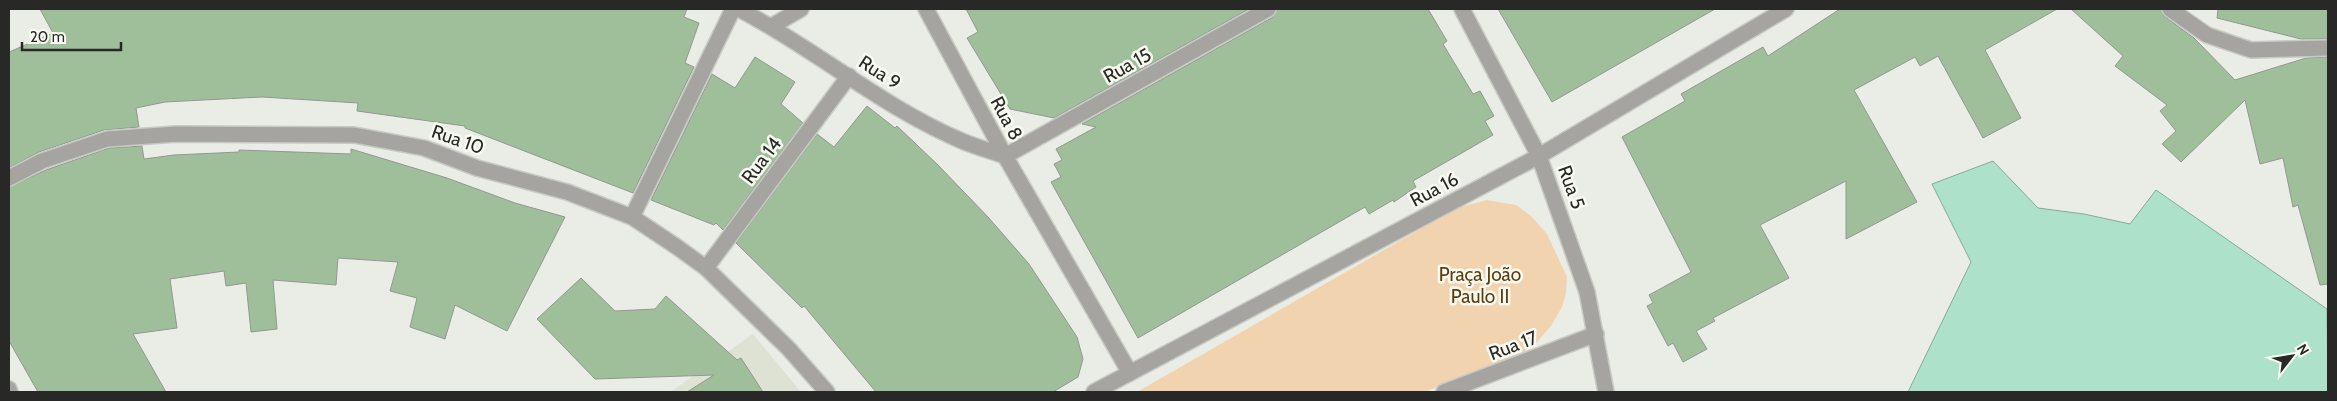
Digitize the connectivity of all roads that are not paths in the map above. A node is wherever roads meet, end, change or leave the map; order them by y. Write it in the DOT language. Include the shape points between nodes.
graph roads {
  1 [pos="733,9"];
  2 [pos="739,9"];
  3 [pos="801,9"];
  4 [pos="926,9"];
  5 [pos="1268,9"];
  6 [pos="1462,9"];
  7 [pos="1786,9"];
  8 [pos="2170,9"];
  9 [pos="772,26"];
  10 [pos="2328,48"];
  11 [pos="849,76"];
  12 [pos="1005,156"];
  13 [pos="1539,156"];
  14 [pos="9,178"];
  15 [pos="632,217"];
  16 [pos="706,268"];
  17 [pos="1596,334"];
  18 [pos="1130,373"];
  19 [pos="827,392"];
  20 [pos="1094,392"];
  21 [pos="1444,392"];
  22 [pos="1606,392"];
  1 -- 15 [label="street"];
  2 -- 9 [label="street, Rua 9"];
  3 -- 9 [label="street"];
  4 -- 12 [label="street, Rua 8"];
  5 -- 12 [label="street, Rua 15"];
  6 -- 13 [label="street, Rua 5"];
  7 -- 13 [label="street, Rua 16"];
  8 -- 10 [label="street" via="2207,35 2251,50"];
  9 -- 11 [label="street, Rua 9"];
  11 -- 12 [label="street, Rua 9" via="909,115 962,142"];
  11 -- 16 [label="street, Rua 14"];
  12 -- 18 [label="street, Rua 8"];
  13 -- 17 [label="street, Rua 5" via="1587,292"];
  13 -- 18 [label="street, Rua 16"];
  14 -- 15 [label="street, Rua 10" via="42,161 107,139 176,134 354,135 424,148 477,168 567,192"];
  15 -- 16 [label="street, Rua 10"];
  16 -- 19 [label="street, Rua 10" via="789,349"];
  17 -- 21 [label="street, Rua 17"];
  17 -- 22 [label="street, Rua 5"];
  18 -- 20 [label="street, Rua 16"];
}
